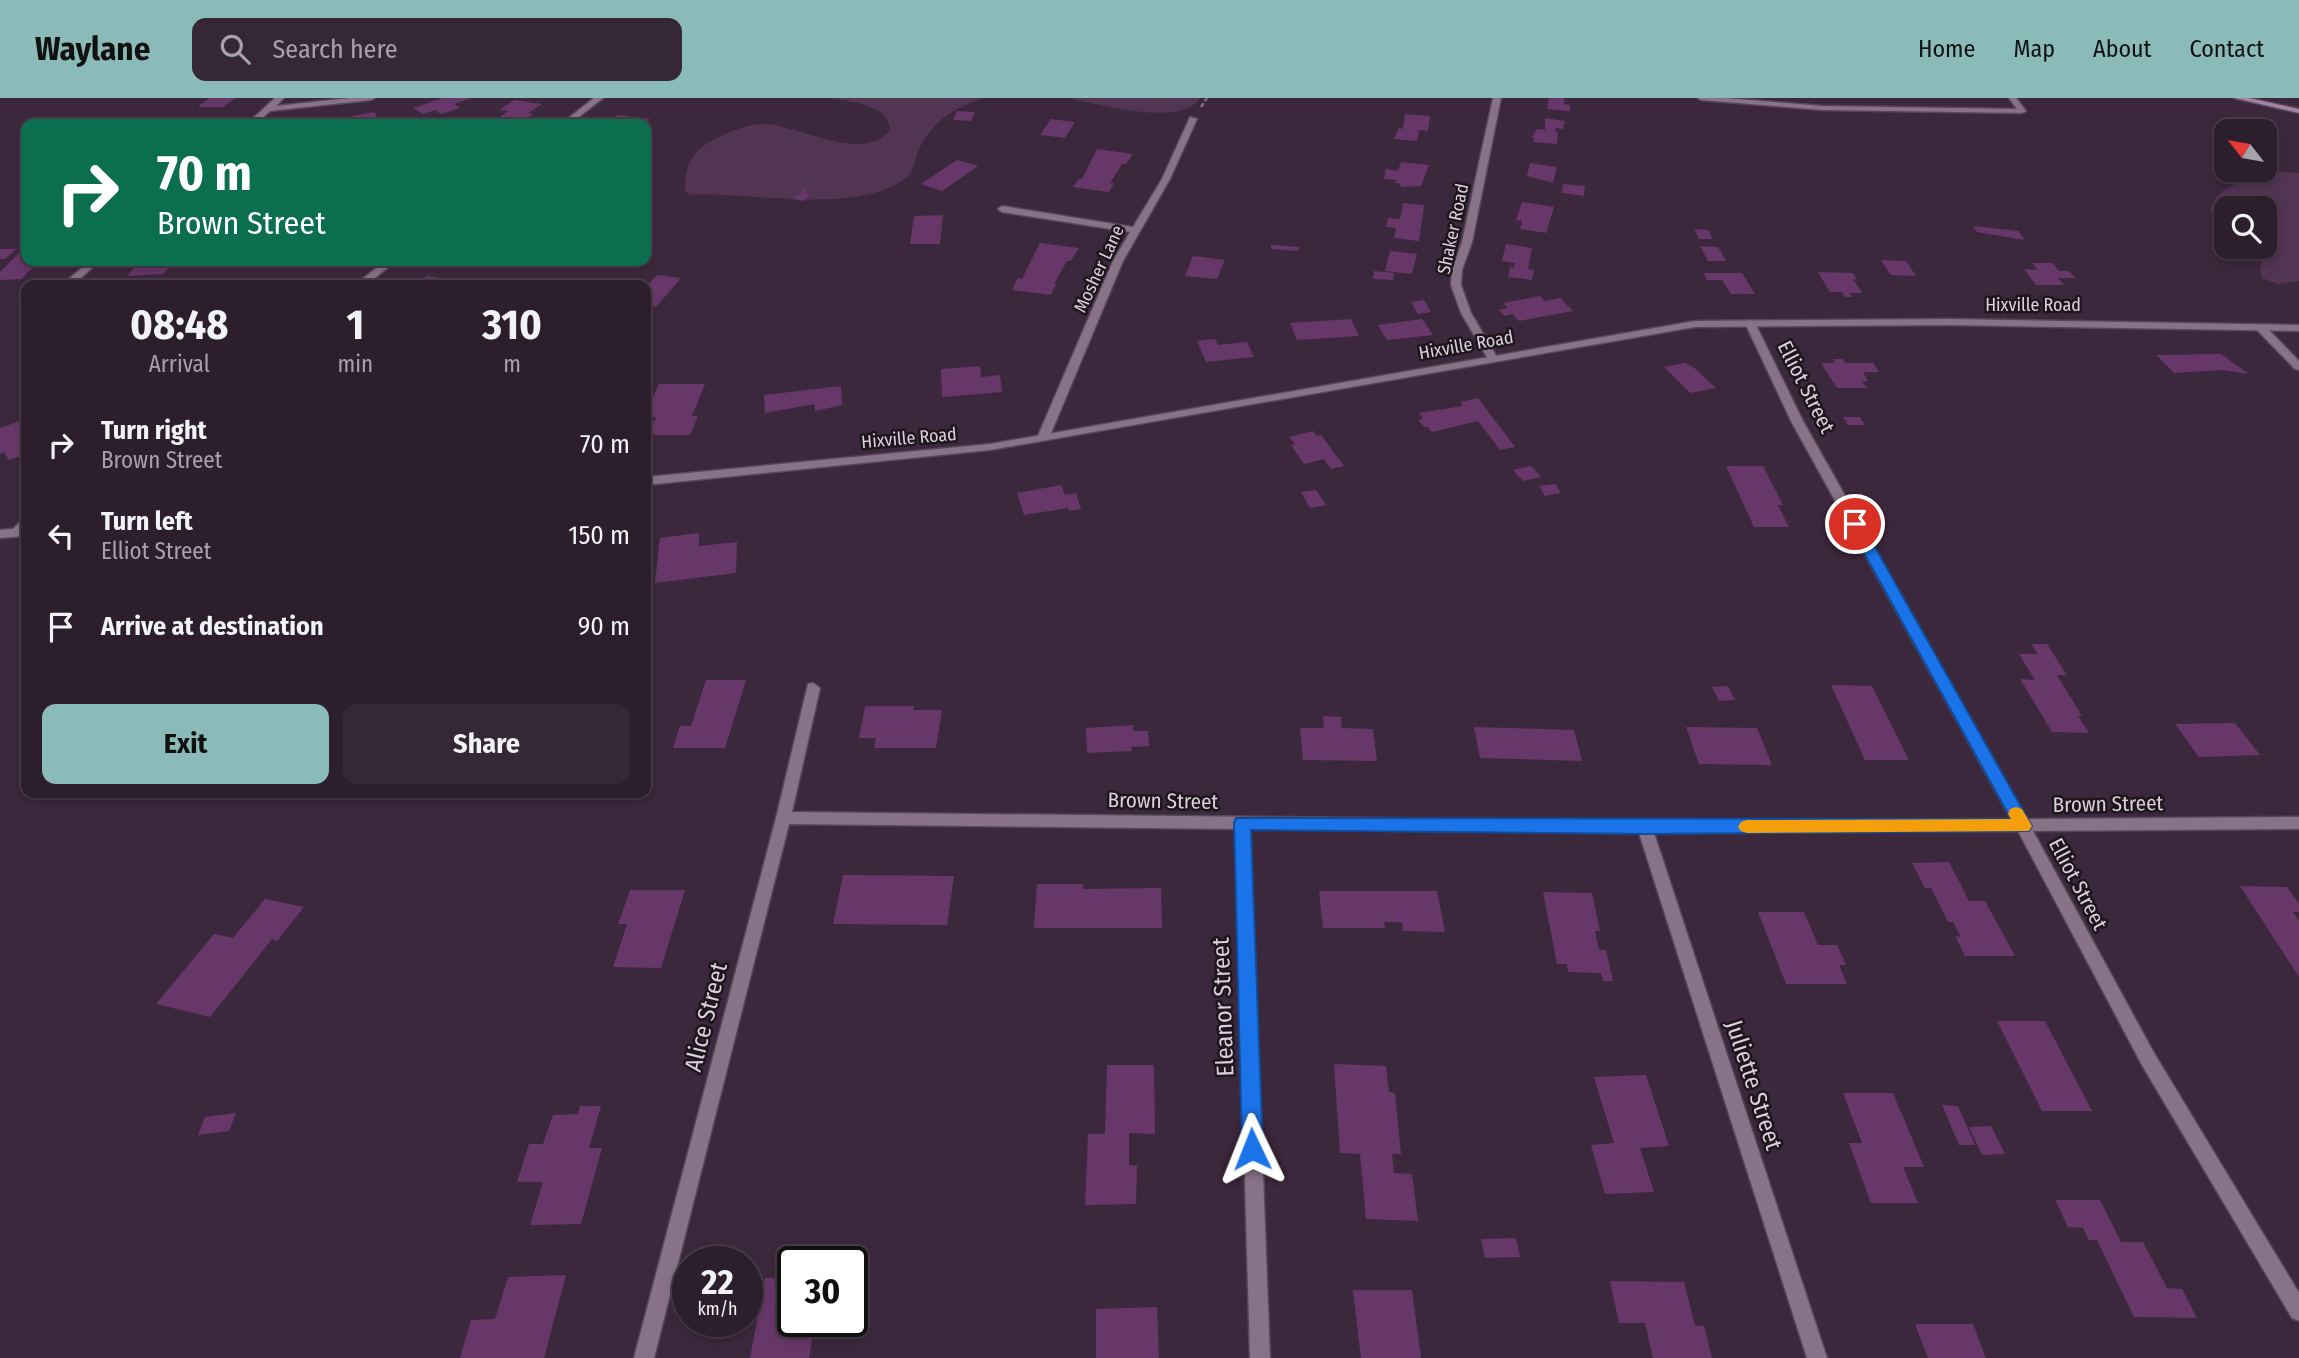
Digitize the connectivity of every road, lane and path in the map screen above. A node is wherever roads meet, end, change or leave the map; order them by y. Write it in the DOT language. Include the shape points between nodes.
graph roads {
  1 [pos="280,98"];
  2 [pos="372,98"];
  3 [pos="598,98"];
  4 [pos="1497,98"];
  5 [pos="1700,98"];
  6 [pos="1816,98"];
  7 [pos="2012,98"];
  8 [pos="2238,98"];
  9 [pos="270,108"];
  10 [pos="1822,108"];
  11 [pos="2299,111"];
  12 [pos="257,119"];
  13 [pos="571,119"];
  14 [pos="1193,119"];
  15 [pos="1002,209"];
  16 [pos="1135,230"];
  17 [pos="89,266"];
  18 [pos="385,266"];
  19 [pos="73,280"];
  20 [pos="366,280"];
  21 [pos="1750,323"];
  22 [pos="2261,328"];
  23 [pos="2299,328"];
  24 [pos="1493,359"];
  25 [pos="2299,367"];
  26 [pos="1043,438"];
  27 [pos="651,481"];
  28 [pos="20,533"];
  29 [pos="0,534"];
  30 [pos="813,688"];
  31 [pos="783,818"];
  32 [pos="1242,823"];
  33 [pos="2299,823"];
  34 [pos="2023,826"];
  35 [pos="1645,827"];
  36 [pos="2299,1311"];
  37 [pos="644,1358"];
  38 [pos="1260,1358"];
  39 [pos="1816,1358"];
  1 -- 9 [label="street"];
  2 -- 9 [label="street"];
  3 -- 13 [label="street"];
  4 -- 24 [label="street, Shaker Road" via="1456,285 1466,313"];
  5 -- 10 [label="lane"];
  6 -- 10 [label="lane"];
  7 -- 10 [label="lane" via="2022,111"];
  8 -- 11 [label="main road"];
  9 -- 12 [label="street"];
  14 -- 16 [label="street, Mosher Lane" via="1166,179"];
  15 -- 16 [label="street"];
  16 -- 26 [label="street, Mosher Lane"];
  17 -- 19 [label="street"];
  18 -- 20 [label="street"];
  21 -- 22 [label="street, Hixville Road"];
  21 -- 24 [label="street, Hixville Road" via="1668,327"];
  21 -- 34 [label="street, Elliot Street" via="1797,421"];
  22 -- 23 [label="street, Hixville Road"];
  22 -- 25 [label="street"];
  24 -- 26 [label="street, Hixville Road"];
  26 -- 27 [label="street, Hixville Road" via="962,451"];
  28 -- 29 [label="street"];
  30 -- 31 [label="street, Alice Street"];
  31 -- 32 [label="street, Brown Street"];
  31 -- 37 [label="street, Alice Street"];
  32 -- 35 [label="street, Brown Street"];
  32 -- 38 [label="street, Eleanor Street"];
  33 -- 34 [label="street, Brown Street"];
  34 -- 35 [label="street, Brown Street"];
  34 -- 36 [label="street, Elliot Street" via="2148,1059"];
  35 -- 39 [label="street, Juliette Street"];
}
